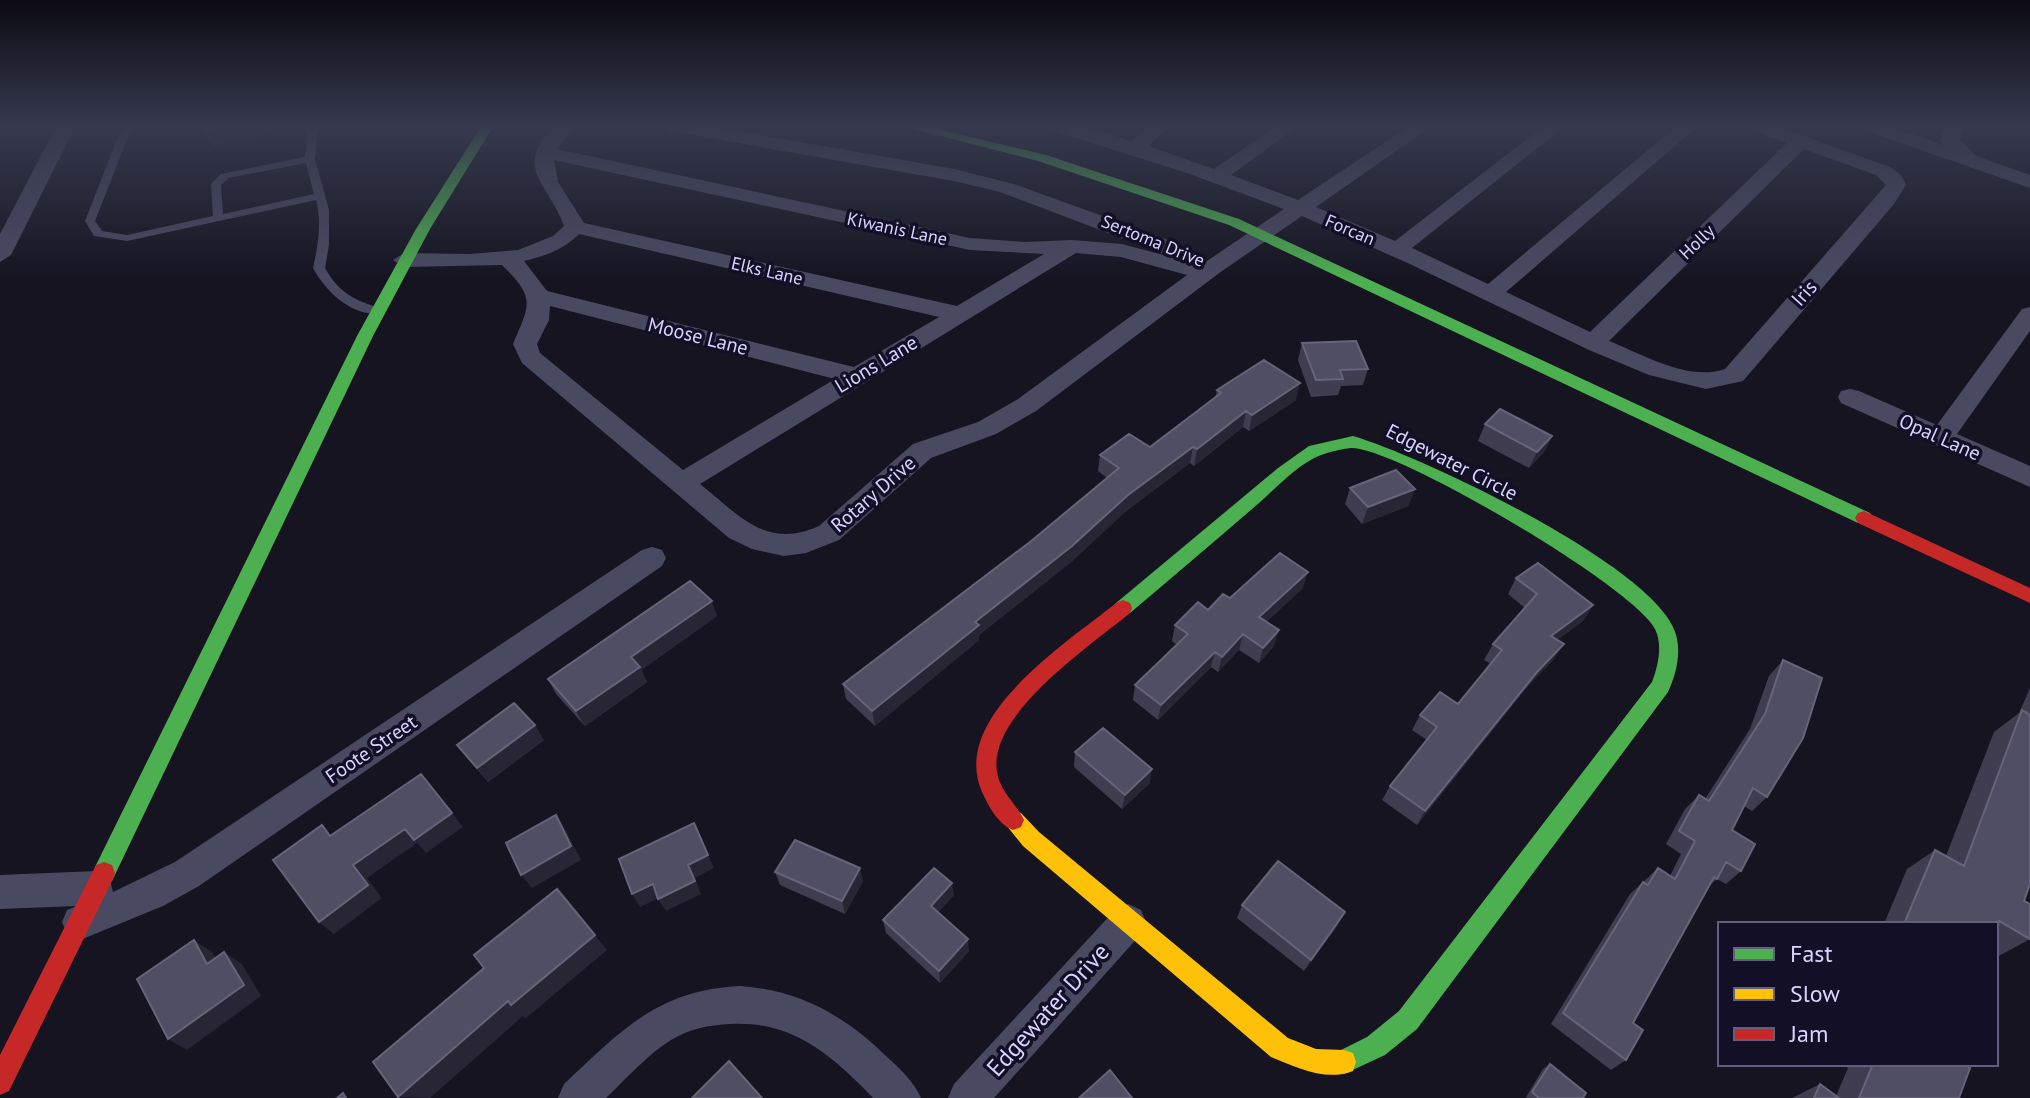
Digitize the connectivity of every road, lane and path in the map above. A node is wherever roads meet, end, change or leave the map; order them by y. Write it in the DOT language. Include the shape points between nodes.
graph roads {
  1 [pos="41,176"];
  2 [pos="108,176"];
  3 [pos="225,176"];
  4 [pos="314,176"];
  5 [pos="453,176"];
  6 [pos="547,176"];
  7 [pos="657,176"];
  8 [pos="959,176"];
  9 [pos="1101,176"];
  10 [pos="1346,176"];
  11 [pos="1491,176"];
  12 [pos="1629,176"];
  13 [pos="1765,176"];
  14 [pos="1890,176"];
  15 [pos="1217,177"];
  16 [pos="318,196"];
  17 [pos="1298,208"];
  18 [pos="218,218"];
  19 [pos="575,227"];
  20 [pos="1262,233"];
  21 [pos="1072,246"];
  22 [pos="1397,250"];
  23 [pos="0,255"];
  24 [pos="507,257"];
  25 [pos="404,260"];
  26 [pos="1209,269"];
  27 [pos="1491,293"];
  28 [pos="538,306"];
  29 [pos="378,311"];
  30 [pos="959,314"];
  31 [pos="2030,314"];
  32 [pos="1594,342"];
  33 [pos="1635,359"];
  34 [pos="857,376"];
  35 [pos="1850,397"];
  36 [pos="1941,438"];
  37 [pos="2030,477"];
  38 [pos="681,483"];
  39 [pos="652,558"];
  40 [pos="2030,596"];
  41 [pos="97,888"];
  42 [pos="0,892"];
  43 [pos="80,922"];
  44 [pos="1128,922"];
  45 [pos="0,1082"];
  46 [pos="578,1098"];
  47 [pos="901,1098"];
  48 [pos="968,1098"];
  1 -- 23 [label="street"];
  2 -- 18 [label="lane" via="90,221 98,234 127,238"];
  3 -- 18 [label="lane" via="216,184"];
  4 -- 16 [label="lane"];
  5 -- 25 [label="main road"];
  6 -- 19 [label="street"];
  7 -- 21 [label="street, Kiwanis Lane" via="970,244"];
  8 -- 26 [label="street, Sertoma Drive" via="1088,216"];
  9 -- 20 [label="main road"];
  10 -- 17 [label="street, Rotary Drive"];
  11 -- 22 [label="street"];
  12 -- 27 [label="street"];
  13 -- 32 [label="street, Holly"];
  14 -- 33 [label="street, Iris" via="1896,185 1887,200 1734,375 1690,378"];
  15 -- 17 [label="street, Forcan"];
  16 -- 18 [label="lane"];
  16 -- 29 [label="lane" via="324,210 319,268 329,287 353,306"];
  17 -- 20 [label="street, Rotary Drive"];
  17 -- 22 [label="street, Forcan"];
  19 -- 24 [label="street" via="550,245"];
  19 -- 30 [label="street, Elks Lane"];
  20 -- 26 [label="street, Rotary Drive"];
  20 -- 40 [label="main road"];
  21 -- 26 [label="street, Kiwanis Lane"];
  21 -- 30 [label="street, Lions Lane"];
  22 -- 27 [label="street, Forcan"];
  24 -- 25 [label="street"];
  24 -- 28 [label="street" via="531,281"];
  25 -- 29 [label="main road"];
  26 -- 38 [label="street, Rotary Drive" via="1027,405 987,428 922,451 829,533 811,542 791,546 754,540"];
  27 -- 32 [label="street, Forcan"];
  28 -- 34 [label="street, Moose Lane"];
  28 -- 38 [label="street, Rotary Drive" via="525,344 530,357"];
  29 -- 41 [label="main road"];
  30 -- 34 [label="street, Lions Lane"];
  31 -- 36 [label="street"];
  32 -- 33 [label="street, Forcan"];
  34 -- 38 [label="street, Lions Lane"];
  35 -- 36 [label="street, Opal Lane"];
  36 -- 37 [label="street, Opal Lane"];
  39 -- 43 [label="street, Foote Street" via="187,874"];
  41 -- 42 [label="street"];
  41 -- 43 [label="main road"];
  43 -- 45 [label="main road"];
  44 -- 44 [label="main road, Edgewater Circle" via="1031,839 995,800 987,778 992,735 1034,683 1315,450 1353,442 1396,454 1590,562 1628,587 1662,624 1669,664 1661,686 1408,1020 1376,1046 1342,1063 1316,1061 1280,1048"];
  44 -- 48 [label="street, Edgewater Drive"];
  46 -- 47 [label="street" via="655,1029 680,1015 713,1006 751,1005 822,1027"];
}
